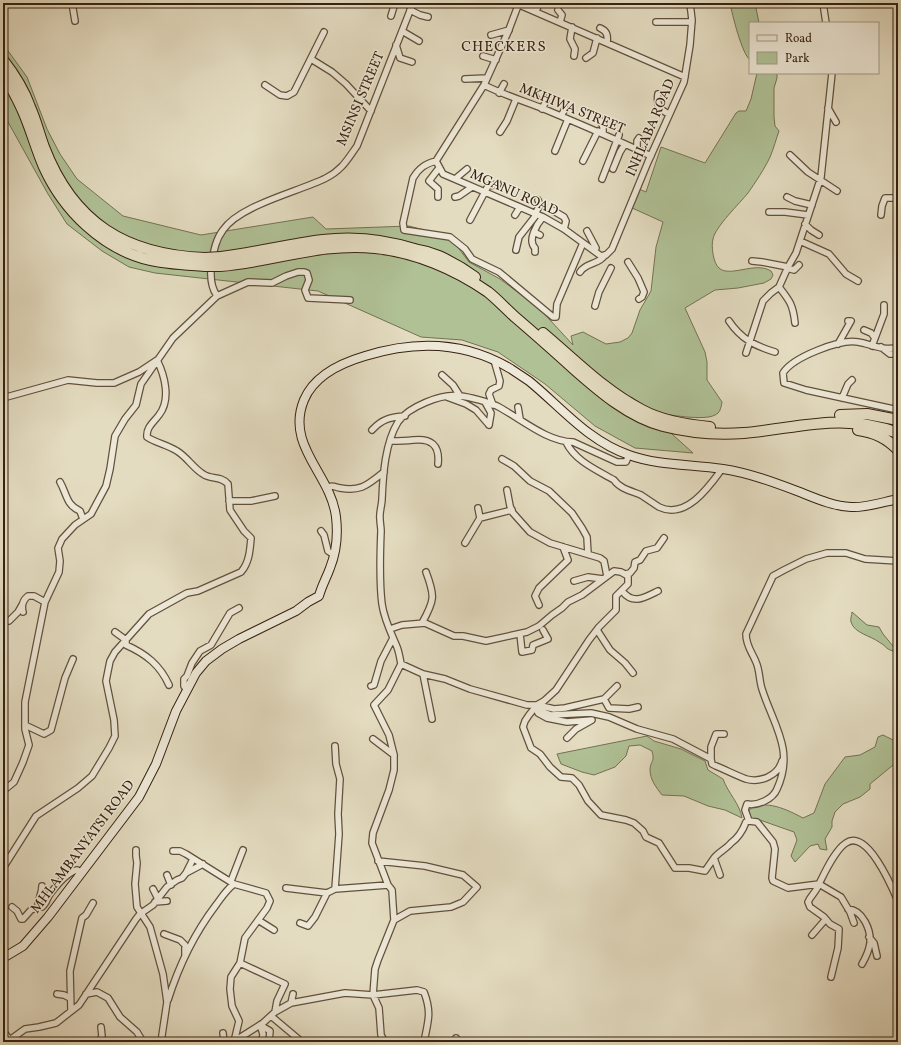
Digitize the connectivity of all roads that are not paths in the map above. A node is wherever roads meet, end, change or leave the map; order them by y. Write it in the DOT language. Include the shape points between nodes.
graph roads {
  1 [pos="72,3"];
  2 [pos="395,3"];
  3 [pos="412,3"];
  4 [pos="690,3"];
  5 [pos="823,3"];
  6 [pos="517,4"];
  7 [pos="538,6"];
  8 [pos="410,10"];
  9 [pos="558,10"];
  10 [pos="536,12"];
  11 [pos="391,16"];
  12 [pos="428,17"];
  13 [pos="74,21"];
  14 [pos="560,22"];
  15 [pos="656,22"];
  16 [pos="692,22"];
  17 [pos="826,22"];
  18 [pos="572,27"];
  19 [pos="600,28"];
  20 [pos="509,30"];
  21 [pos="402,31"];
  22 [pos="324,32"];
  23 [pos="490,35"];
  24 [pos="597,38"];
  25 [pos="419,41"];
  26 [pos="607,43"];
  27 [pos="396,45"];
  28 [pos="483,56"];
  29 [pos="574,56"];
  30 [pos="586,58"];
  31 [pos="311,59"];
  32 [pos="3,60"];
  33 [pos="496,60"];
  34 [pos="412,62"];
  35 [pos="3,73"];
  36 [pos="832,74"];
  37 [pos="487,78"];
  38 [pos="685,78"];
  39 [pos="464,79"];
  40 [pos="504,84"];
  41 [pos="265,85"];
  42 [pos="484,85"];
  43 [pos="499,93"];
  44 [pos="541,93"];
  45 [pos="658,94"];
  46 [pos="516,99"];
  47 [pos="828,108"];
  48 [pos="542,109"];
  49 [pos="565,109"];
  50 [pos="371,111"];
  51 [pos="669,114"];
  52 [pos="561,116"];
  53 [pos="568,119"];
  54 [pos="601,121"];
  55 [pos="836,122"];
  56 [pos="500,132"];
  57 [pos="600,132"];
  58 [pos="618,138"];
  59 [pos="640,138"];
  60 [pos="624,144"];
  61 [pos="636,149"];
  62 [pos="555,150"];
  63 [pos="790,155"];
  64 [pos="651,156"];
  65 [pos="436,160"];
  66 [pos="583,161"];
  67 [pos="439,168"];
  68 [pos="613,168"];
  69 [pos="467,169"];
  70 [pos="455,179"];
  71 [pos="602,179"];
  72 [pos="820,180"];
  73 [pos="498,184"];
  74 [pos="472,187"];
  75 [pos="837,191"];
  76 [pos="485,192"];
  77 [pos="787,196"];
  78 [pos="438,197"];
  79 [pos="455,197"];
  80 [pos="538,200"];
  81 [pos="898,201"];
  82 [pos="812,205"];
  83 [pos="520,207"];
  84 [pos="552,210"];
  85 [pos="769,212"];
  86 [pos="515,214"];
  87 [pos="536,214"];
  88 [pos="808,215"];
  89 [pos="881,215"];
  90 [pos="543,217"];
  91 [pos="470,220"];
  92 [pos="805,224"];
  93 [pos="564,229"];
  94 [pos="587,231"];
  95 [pos="534,232"];
  96 [pos="540,235"];
  97 [pos="819,235"];
  98 [pos="800,241"];
  99 [pos="583,243"];
  100 [pos="516,250"];
  101 [pos="594,251"];
  102 [pos="535,252"];
  103 [pos="606,255"];
  104 [pos="218,258"];
  105 [pos="752,261"];
  106 [pos="205,262"];
  107 [pos="628,262"];
  108 [pos="799,265"];
  109 [pos="611,268"];
  110 [pos="788,268"];
  111 [pos="580,272"];
  112 [pos="858,281"];
  113 [pos="779,288"];
  114 [pos="217,296"];
  115 [pos="639,299"];
  116 [pos="350,300"];
  117 [pos="884,305"];
  118 [pos="595,306"];
  119 [pos="848,320"];
  120 [pos="730,321"];
  121 [pos="795,323"];
  122 [pos="864,330"];
  123 [pos="875,338"];
  124 [pos="750,340"];
  125 [pos="838,344"];
  126 [pos="872,346"];
  127 [pos="880,347"];
  128 [pos="898,347"];
  129 [pos="775,352"];
  130 [pos="746,353"];
  131 [pos="898,354"];
  132 [pos="157,360"];
  133 [pos="494,360"];
  134 [pos="442,375"];
  135 [pos="852,380"];
  136 [pos="444,396"];
  137 [pos="460,396"];
  138 [pos="3,398"];
  139 [pos="842,398"];
  140 [pos="898,398"];
  141 [pos="485,402"];
  142 [pos="493,404"];
  143 [pos="518,407"];
  144 [pos="897,413"];
  145 [pos="840,415"];
  146 [pos="405,416"];
  147 [pos="520,419"];
  148 [pos="898,426"];
  149 [pos="778,428"];
  150 [pos="372,430"];
  151 [pos="898,433"];
  152 [pos="390,441"];
  153 [pos="566,442"];
  154 [pos="898,450"];
  155 [pos="629,455"];
  156 [pos="502,459"];
  157 [pos="438,464"];
  158 [pos="722,469"];
  159 [pos="384,472"];
  160 [pos="60,482"];
  161 [pos="328,487"];
  162 [pos="507,490"];
  163 [pos="275,496"];
  164 [pos="898,500"];
  165 [pos="229,501"];
  166 [pos="478,508"];
  167 [pos="512,510"];
  168 [pos="480,518"];
  169 [pos="83,519"];
  170 [pos="321,531"];
  171 [pos="664,538"];
  172 [pos="465,543"];
  173 [pos="563,547"];
  174 [pos="588,554"];
  175 [pos="334,555"];
  176 [pos="898,561"];
  177 [pos="426,572"];
  178 [pos="625,574"];
  179 [pos="605,578"];
  180 [pos="574,581"];
  181 [pos="622,591"];
  182 [pos="658,591"];
  183 [pos="45,602"];
  184 [pos="22,605"];
  185 [pos="539,605"];
  186 [pos="239,608"];
  187 [pos="23,612"];
  188 [pos="3,620"];
  189 [pos="422,623"];
  190 [pos="390,629"];
  191 [pos="543,630"];
  192 [pos="597,630"];
  193 [pos="115,632"];
  194 [pos="520,634"];
  195 [pos="393,638"];
  196 [pos="126,640"];
  197 [pos="73,659"];
  198 [pos="401,664"];
  199 [pos="633,673"];
  200 [pos="423,674"];
  201 [pos="169,685"];
  202 [pos="371,686"];
  203 [pos="617,686"];
  204 [pos="187,690"];
  205 [pos="604,699"];
  206 [pos="537,705"];
  207 [pos="638,707"];
  208 [pos="432,719"];
  209 [pos="25,725"];
  210 [pos="724,734"];
  211 [pos="567,738"];
  212 [pos="373,739"];
  213 [pos="335,746"];
  214 [pos="784,751"];
  215 [pos="394,754"];
  216 [pos="710,759"];
  217 [pos="780,768"];
  218 [pos="3,791"];
  219 [pos="776,792"];
  220 [pos="749,821"];
  221 [pos="136,850"];
  222 [pos="243,850"];
  223 [pos="173,851"];
  224 [pos="714,858"];
  225 [pos="193,859"];
  226 [pos="378,861"];
  227 [pos="203,864"];
  228 [pos="3,868"];
  229 [pos="82,872"];
  230 [pos="186,873"];
  231 [pos="167,875"];
  232 [pos="720,875"];
  233 [pos="232,882"];
  234 [pos="819,884"];
  235 [pos="171,885"];
  236 [pos="388,885"];
  237 [pos="42,886"];
  238 [pos="286,888"];
  239 [pos="153,889"];
  240 [pos="335,889"];
  241 [pos="327,892"];
  242 [pos="156,900"];
  243 [pos="898,901"];
  244 [pos="166,902"];
  245 [pos="93,904"];
  246 [pos="12,907"];
  247 [pos="39,907"];
  248 [pos="848,909"];
  249 [pos="140,914"];
  250 [pos="258,920"];
  251 [pos="394,920"];
  252 [pos="825,920"];
  253 [pos="300,923"];
  254 [pos="854,923"];
  255 [pos="274,930"];
  256 [pos="164,934"];
  257 [pos="812,934"];
  258 [pos="869,937"];
  259 [pos="877,956"];
  260 [pos="3,958"];
  261 [pos="184,958"];
  262 [pos="240,963"];
  263 [pos="862,964"];
  264 [pos="831,977"];
  265 [pos="57,994"];
  266 [pos="86,994"];
  267 [pos="293,994"];
  268 [pos="309,994"];
  269 [pos="373,995"];
  270 [pos="70,998"];
  271 [pos="307,1000"];
  272 [pos="167,1002"];
  273 [pos="292,1003"];
  274 [pos="71,1011"];
  275 [pos="273,1014"];
  276 [pos="260,1025"];
  277 [pos="101,1027"];
  278 [pos="3,1031"];
  279 [pos="223,1033"];
  280 [pos="294,1039"];
  281 [pos="8,1041"];
  282 [pos="99,1042"];
  283 [pos="143,1042"];
  284 [pos="161,1042"];
  285 [pos="224,1042"];
  286 [pos="233,1042"];
  287 [pos="262,1042"];
  288 [pos="269,1042"];
  289 [pos="302,1042"];
  290 [pos="385,1042"];
  291 [pos="424,1042"];
  1 -- 13 [label="street"];
  2 -- 11 [label="street"];
  3 -- 8 [label="street, MSINSI STREET"];
  4 -- 16 [label="street, INHLABA ROAD"];
  5 -- 17 [label="street"];
  6 -- 10 [label="street"];
  6 -- 20 [label="street"];
  7 -- 10 [label="street"];
  8 -- 12 [label="street"];
  8 -- 21 [label="street, MSINSI STREET"];
  9 -- 14 [label="street" via="562,16"];
  10 -- 14 [label="street"];
  14 -- 18 [label="street"];
  15 -- 16 [label="street"];
  16 -- 38 [label="street, INHLABA ROAD"];
  18 -- 24 [label="street"];
  18 -- 29 [label="street" via="570,40 575,49"];
  19 -- 26 [label="street" via="607,32"];
  20 -- 23 [label="street"];
  20 -- 33 [label="street"];
  21 -- 25 [label="street"];
  21 -- 27 [label="street, MSINSI STREET"];
  22 -- 31 [label="street"];
  24 -- 26 [label="street"];
  24 -- 30 [label="street" via="593,53"];
  26 -- 38 [label="street"];
  27 -- 34 [label="street" via="400,58"];
  27 -- 50 [label="street, MSINSI STREET"];
  28 -- 33 [label="street"];
  31 -- 41 [label="street" via="294,92 287,96 280,95"];
  31 -- 50 [label="street" via="346,84"];
  32 -- 106 [label="highway" via="28,101 44,148 60,181 84,212 99,226 129,243"];
  33 -- 37 [label="street"];
  35 -- 106 [label="highway" via="25,116 44,168 72,211 90,228 107,243 150,260 174,264"];
  36 -- 47 [label="street"];
  37 -- 39 [label="street"];
  37 -- 42 [label="street"];
  38 -- 51 [label="street, INHLABA ROAD"];
  40 -- 43 [label="street"];
  42 -- 43 [label="street, MKHIWA STREET"];
  42 -- 65 [label="street"];
  43 -- 46 [label="street, MKHIWA STREET"];
  44 -- 48 [label="street" via="546,101"];
  45 -- 51 [label="street" via="658,105"];
  46 -- 48 [label="street, MKHIWA STREET"];
  46 -- 56 [label="street" via="508,121"];
  47 -- 55 [label="street"];
  47 -- 72 [label="street"];
  48 -- 52 [label="street, MKHIWA STREET"];
  49 -- 52 [label="street"];
  50 -- 104 [label="street, MSINSI STREET" via="357,146 343,167 326,178 240,213 223,229 216,243"];
  51 -- 64 [label="street, INHLABA ROAD"];
  52 -- 53 [label="street, MKHIWA STREET"];
  53 -- 57 [label="street, MKHIWA STREET"];
  53 -- 62 [label="street"];
  54 -- 57 [label="street" via="603,127"];
  57 -- 58 [label="street, MKHIWA STREET"];
  57 -- 66 [label="street"];
  58 -- 60 [label="street, MKHIWA STREET"];
  58 -- 71 [label="street"];
  59 -- 61 [label="street"];
  60 -- 61 [label="street, MKHIWA STREET"];
  60 -- 68 [label="street"];
  61 -- 64 [label="street, MKHIWA STREET"];
  63 -- 72 [label="street"];
  64 -- 103 [label="street, INHLABA ROAD" via="612,250"];
  65 -- 67 [label="street"];
  65 -- 99 [label="street" via="425,164 413,178 403,223 404,230 450,238 472,259 499,272 553,317 556,317 557,304"];
  67 -- 70 [label="street, MGANU ROAD" via="443,174"];
  67 -- 78 [label="street" via="429,181 438,189"];
  69 -- 70 [label="street"];
  70 -- 74 [label="street, MGANU ROAD"];
  72 -- 75 [label="street"];
  72 -- 82 [label="street"];
  73 -- 76 [label="street" via="488,186"];
  74 -- 76 [label="street, MGANU ROAD"];
  74 -- 79 [label="street"];
  76 -- 83 [label="street, MGANU ROAD"];
  76 -- 91 [label="street"];
  77 -- 82 [label="street"];
  80 -- 87 [label="street" via="540,205"];
  81 -- 89 [label="street" via="894,198 885,198"];
  82 -- 88 [label="street"];
  83 -- 86 [label="street"];
  83 -- 87 [label="street, MGANU ROAD"];
  84 -- 93 [label="street" via="564,217"];
  85 -- 88 [label="street"];
  87 -- 90 [label="street, MGANU ROAD"];
  87 -- 100 [label="street" via="519,237"];
  88 -- 92 [label="street"];
  90 -- 93 [label="street, MGANU ROAD"];
  90 -- 95 [label="street"];
  92 -- 97 [label="street"];
  92 -- 98 [label="street"];
  93 -- 99 [label="street, MGANU ROAD"];
  94 -- 101 [label="street" via="595,243"];
  95 -- 96 [label="street"];
  95 -- 102 [label="street" via="531,241"];
  98 -- 110 [label="street"];
  98 -- 112 [label="street" via="829,254 846,274"];
  99 -- 101 [label="street, MGANU ROAD"];
  101 -- 103 [label="street, MGANU ROAD" via="601,256"];
  103 -- 111 [label="street" via="599,262 583,267"];
  104 -- 106 [label="highway, bridge"];
  104 -- 114 [label="street, MSINSI STREET" via="211,276"];
  104 -- 145 [label="highway" via="324,240 354,238 380,240 409,247 437,255 490,286 615,394 642,411 666,420 723,428"];
  104 -- 149 [label="highway" via="242,264 320,248 348,246 399,252 426,260 448,269 489,293 601,393 629,412 662,426 694,433 745,433"];
  105 -- 110 [label="street"];
  107 -- 115 [label="street" via="644,292"];
  108 -- 110 [label="street" via="794,270"];
  109 -- 118 [label="street"];
  110 -- 113 [label="street"];
  113 -- 121 [label="street" via="790,300"];
  113 -- 124 [label="street" via="763,301"];
  114 -- 116 [label="street" via="248,282 272,283 286,276 304,272 307,273 309,280 305,290 308,298"];
  114 -- 132 [label="street" via="173,338"];
  117 -- 123 [label="street" via="884,314"];
  119 -- 125 [label="street" via="851,321"];
  120 -- 124 [label="street" via="740,335"];
  122 -- 123 [label="street"];
  123 -- 126 [label="street"];
  124 -- 129 [label="street"];
  124 -- 130 [label="street"];
  125 -- 126 [label="street" via="858,342"];
  125 -- 139 [label="street" via="795,362 786,367 783,373 784,383"];
  126 -- 127 [label="street"];
  127 -- 128 [label="street"];
  127 -- 131 [label="street" via="890,354"];
  132 -- 138 [label="street" via="140,372 114,383 68,380"];
  132 -- 165 [label="street" via="164,374 166,397 161,414 148,428 147,437 179,452 204,475 222,479 228,484"];
  132 -- 169 [label="street" via="141,384 136,405 115,436 106,486 90,514"];
  133 -- 142 [label="street" via="500,386 491,390 489,394"];
  133 -- 155 [label="main road, MHLAMBANYATSI ROAD" via="528,380 600,442"];
  133 -- 161 [label="main road, MHLAMBANYATSI ROAD" via="469,350 417,346 378,352 343,364 326,374 311,388 304,400 299,424 304,446"];
  134 -- 137 [label="street"];
  135 -- 139 [label="street"];
  136 -- 137 [label="street"];
  136 -- 141 [label="street" via="476,410 489,425 491,413"];
  136 -- 146 [label="street" via="426,402"];
  137 -- 141 [label="street"];
  139 -- 144 [label="street"];
  140 -- 144 [label="street"];
  141 -- 142 [label="street"];
  142 -- 147 [label="street"];
  143 -- 147 [label="street"];
  144 -- 145 [label="highway" via="882,416"];
  145 -- 148 [label="highway" via="888,422"];
  146 -- 150 [label="street" via="390,417 378,423"];
  146 -- 152 [label="street" via="398,422"];
  147 -- 153 [label="street" via="542,433"];
  149 -- 151 [label="highway" via="827,422 857,423"];
  149 -- 154 [label="highway" via="837,428 866,431 878,434"];
  152 -- 157 [label="street" via="426,440 432,443 439,454"];
  152 -- 159 [label="street"];
  153 -- 155 [label="street" via="573,442 617,462 626,462"];
  153 -- 158 [label="street" via="578,458 618,485 660,507 670,509 679,509 701,496"];
  155 -- 158 [label="main road, MHLAMBANYATSI ROAD" via="658,462"];
  156 -- 174 [label="street" via="530,481 549,491 572,513 587,538"];
  158 -- 164 [label="main road, MHLAMBANYATSI ROAD" via="759,477 837,506 853,507"];
  159 -- 161 [label="street" via="366,486 350,489 332,485"];
  159 -- 190 [label="street" via="380,554 382,603"];
  160 -- 169 [label="street" via="67,501 80,511"];
  161 -- 175 [label="main road, MHLAMBANYATSI ROAD" via="336,518"];
  162 -- 167 [label="street"];
  163 -- 165 [label="street" via="251,501"];
  165 -- 196 [label="street" via="230,510 251,538 246,567 241,572 198,591 187,593 149,614"];
  166 -- 168 [label="street"];
  167 -- 168 [label="street"];
  167 -- 173 [label="street" via="530,532"];
  168 -- 172 [label="street"];
  169 -- 183 [label="street" via="62,539 58,548 58,572"];
  170 -- 175 [label="street" via="328,551"];
  171 -- 178 [label="street" via="657,548 646,551 630,573"];
  173 -- 174 [label="street"];
  173 -- 185 [label="street" via="568,560 539,588 535,596"];
  174 -- 179 [label="street" via="604,561"];
  175 -- 204 [label="main road, MHLAMBANYATSI ROAD" via="319,596 222,650 196,673"];
  176 -- 214 [label="street" via="866,559 846,553 826,553 806,559 773,576 746,634 746,640 756,661 760,684"];
  177 -- 189 [label="street" via="433,596"];
  178 -- 179 [label="street" via="614,571"];
  178 -- 181 [label="street" via="628,576 628,584"];
  179 -- 180 [label="street" via="588,577"];
  179 -- 194 [label="street" via="568,602 539,626"];
  181 -- 182 [label="street" via="633,599"];
  181 -- 192 [label="street" via="616,596 616,610"];
  183 -- 184 [label="street" via="28,596"];
  183 -- 209 [label="street" via="25,702"];
  184 -- 187 [label="street"];
  184 -- 188 [label="street" via="9,621"];
  186 -- 204 [label="street" via="230,613 211,645 200,651 192,663 184,679"];
  189 -- 190 [label="street"];
  189 -- 194 [label="street" via="454,636 486,641"];
  190 -- 195 [label="street"];
  191 -- 194 [label="street" via="548,639 533,645 532,650 522,652"];
  192 -- 199 [label="street" via="610,650"];
  192 -- 206 [label="street" via="556,690"];
  193 -- 196 [label="street"];
  195 -- 198 [label="street"];
  195 -- 202 [label="street" via="381,661 374,685"];
  196 -- 201 [label="street" via="126,645 154,663"];
  196 -- 228 [label="street" via="113,656 106,681 115,736 109,748 92,776 36,816"];
  197 -- 209 [label="street" via="50,730 44,734"];
  198 -- 200 [label="street"];
  198 -- 215 [label="street" via="388,690 374,706 389,735"];
  200 -- 206 [label="street" via="512,701"];
  200 -- 208 [label="street"];
  203 -- 205 [label="street"];
  204 -- 229 [label="main road, MHLAMBANYATSI ROAD" via="146,785"];
  205 -- 206 [label="street" via="554,709"];
  205 -- 207 [label="street" via="609,708"];
  206 -- 211 [label="street" via="538,714 547,718 566,722 592,720 576,729"];
  206 -- 216 [label="street" via="538,709 551,715 591,713 609,717 637,729 673,739"];
  206 -- 224 [label="street" via="525,720 524,727 531,748 561,777 572,778 601,815 634,823 644,831 646,837 658,843 675,868 705,871"];
  209 -- 218 [label="street" via="29,745 14,782"];
  210 -- 216 [label="street" via="716,734"];
  212 -- 215 [label="street"];
  213 -- 240 [label="street" via="340,779"];
  214 -- 217 [label="street"];
  214 -- 219 [label="street" via="782,777"];
  215 -- 226 [label="street" via="394,770 389,790 373,833 372,843"];
  216 -- 217 [label="street" via="712,764 747,779 768,778"];
  217 -- 219 [label="street" via="775,783"];
  219 -- 220 [label="street" via="769,799 752,805 747,804 745,810"];
  220 -- 224 [label="street" via="732,843"];
  220 -- 234 [label="street" via="757,822 774,842 772,878 775,883 788,888"];
  221 -- 249 [label="street" via="135,884"];
  222 -- 233 [label="street"];
  223 -- 225 [label="street" via="180,851"];
  224 -- 232 [label="street"];
  225 -- 227 [label="street"];
  225 -- 230 [label="street"];
  226 -- 236 [label="street"];
  226 -- 251 [label="street" via="425,866 463,875 477,887 463,902 451,907 410,911"];
  227 -- 230 [label="street"];
  227 -- 233 [label="street"];
  229 -- 247 [label="street" via="77,870 70,873 51,892 44,905"];
  229 -- 260 [label="main road, MHLAMBANYATSI ROAD" via="23,946"];
  230 -- 235 [label="street"];
  231 -- 235 [label="street"];
  233 -- 250 [label="street" via="267,895 269,904"];
  233 -- 261 [label="street" via="204,921"];
  234 -- 243 [label="street" via="839,850 845,843 855,840 869,848"];
  234 -- 248 [label="street" via="841,897"];
  234 -- 252 [label="street" via="808,902"];
  235 -- 242 [label="street"];
  236 -- 240 [label="street"];
  236 -- 251 [label="street" via="392,890"];
  237 -- 247 [label="street"];
  238 -- 241 [label="street"];
  239 -- 242 [label="street"];
  240 -- 241 [label="street"];
  241 -- 253 [label="street" via="308,926"];
  242 -- 244 [label="street"];
  242 -- 249 [label="street"];
  245 -- 270 [label="street" via="80,925 70,971"];
  246 -- 247 [label="street" via="21,919"];
  248 -- 254 [label="street"];
  248 -- 258 [label="street" via="854,909 860,915"];
  249 -- 266 [label="street"];
  249 -- 272 [label="street" via="150,927 163,974"];
  250 -- 255 [label="street"];
  250 -- 262 [label="street" via="245,938"];
  251 -- 269 [label="street" via="378,960"];
  252 -- 257 [label="street"];
  252 -- 264 [label="street" via="839,928 838,948"];
  256 -- 261 [label="street" via="185,944"];
  258 -- 259 [label="street" via="874,943"];
  258 -- 263 [label="street" via="868,954"];
  261 -- 272 [label="street"];
  262 -- 275 [label="street" via="285,984"];
  262 -- 286 [label="street" via="231,977 232,1006 239,1021"];
  265 -- 270 [label="street" via="64,994"];
  266 -- 274 [label="street" via="79,1005"];
  266 -- 283 [label="street" via="97,992 108,998 120,1017 137,1032"];
  267 -- 273 [label="street"];
  268 -- 271 [label="street"];
  269 -- 271 [label="street" via="345,993"];
  269 -- 290 [label="street" via="379,1008 381,1035"];
  269 -- 291 [label="street" via="417,990 424,992 430,1016"];
  270 -- 274 [label="street"];
  271 -- 273 [label="street"];
  272 -- 284 [label="street"];
  273 -- 275 [label="street"];
  274 -- 281 [label="street" via="56,1023 25,1029"];
  275 -- 276 [label="street"];
  275 -- 280 [label="street"];
  276 -- 286 [label="street"];
  276 -- 287 [label="street" via="263,1030"];
  276 -- 288 [label="street" via="270,1031"];
  277 -- 282 [label="street" via="102,1036"];
  278 -- 281 [label="street"];
  279 -- 285 [label="street"];
  280 -- 289 [label="street"];
}
